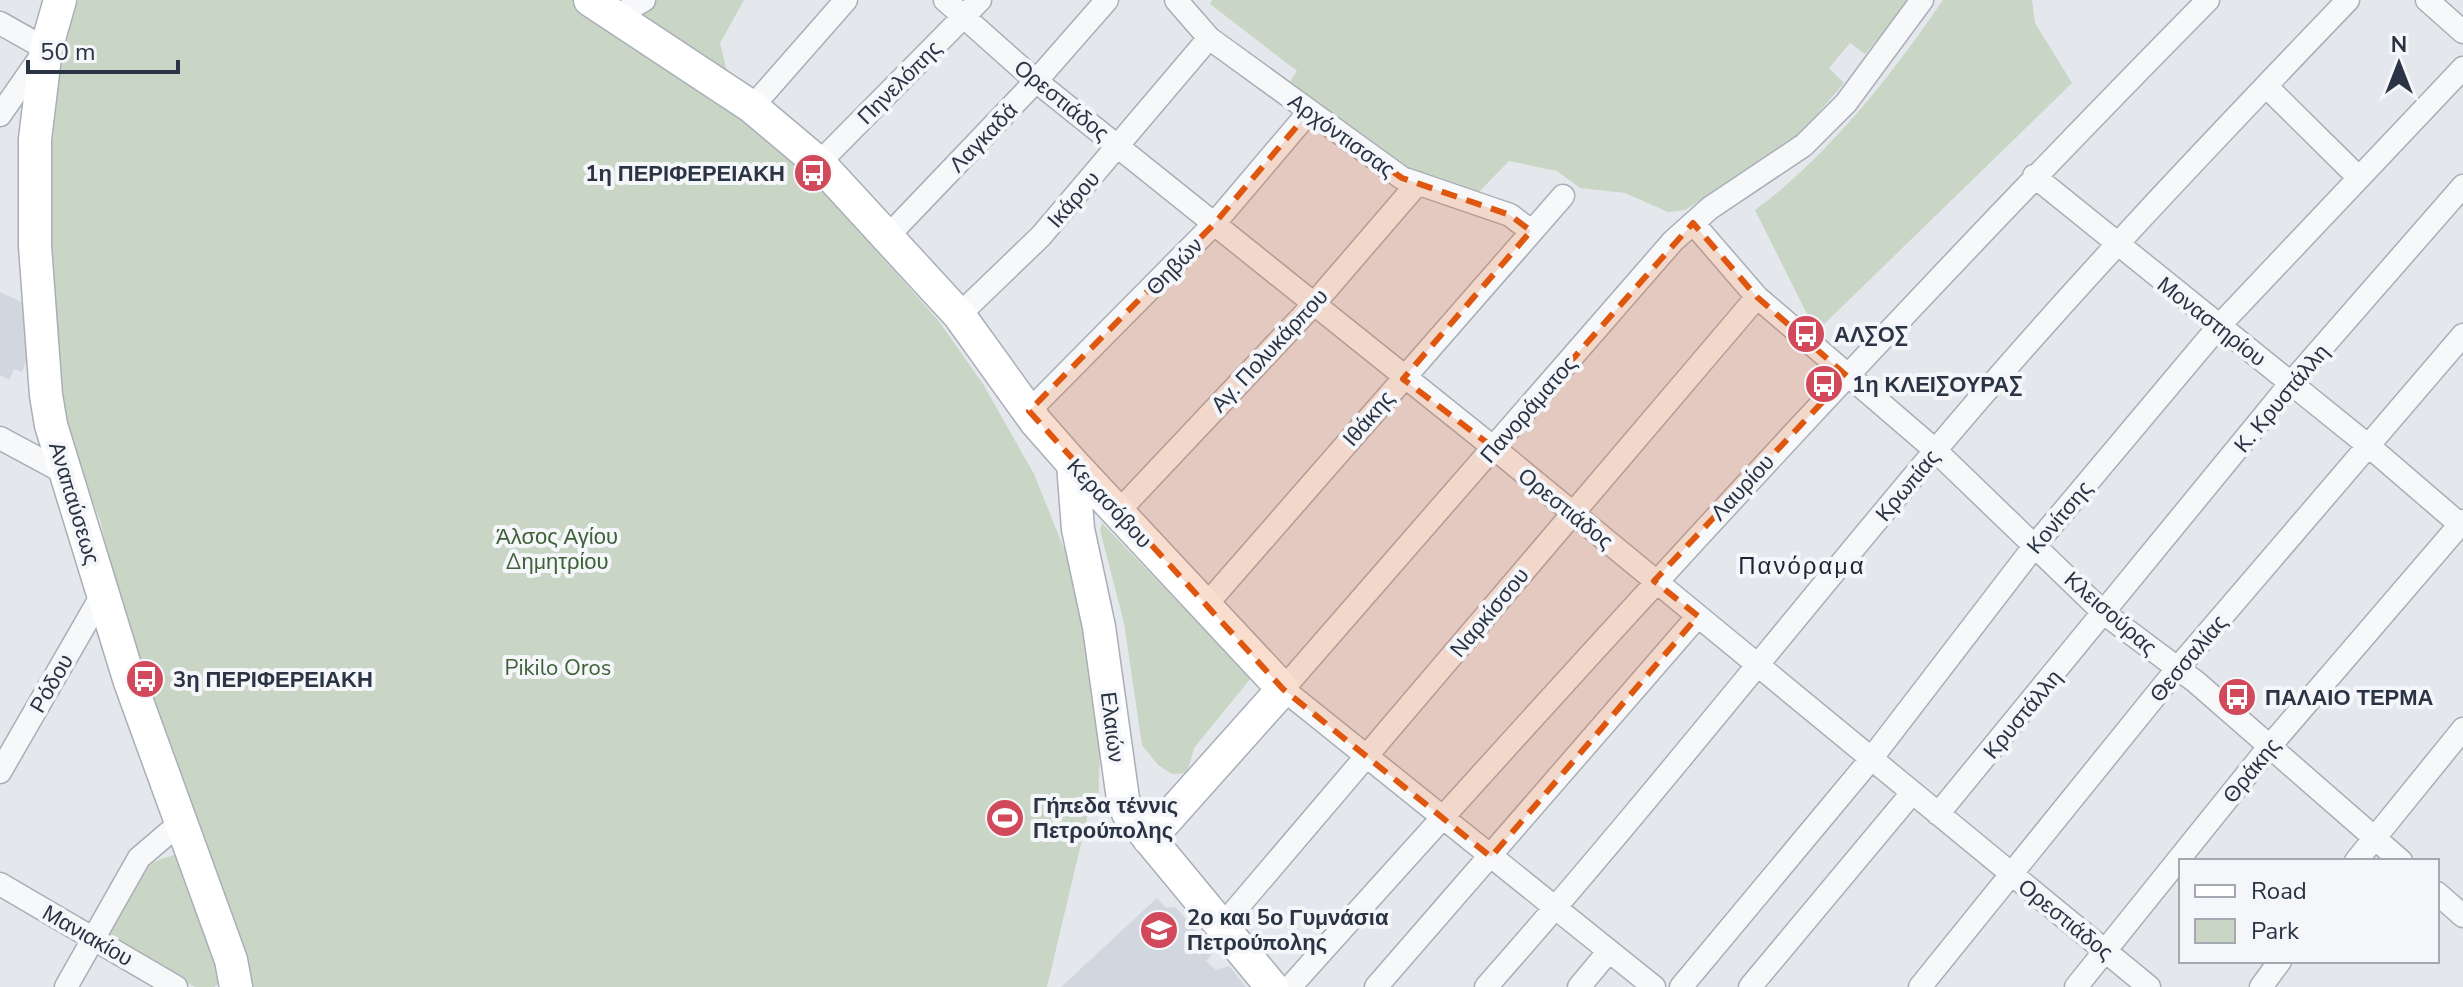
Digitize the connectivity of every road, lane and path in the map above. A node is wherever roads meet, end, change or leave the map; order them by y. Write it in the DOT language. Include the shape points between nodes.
graph roads {
  1 [pos="60,0"];
  2 [pos="644,0"];
  3 [pos="846,0"];
  4 [pos="945,0"];
  5 [pos="1107,0"];
  6 [pos="1176,0"];
  7 [pos="1922,0"];
  8 [pos="2208,0"];
  9 [pos="2348,0"];
  10 [pos="2427,0"];
  11 [pos="602,8"];
  12 [pos="972,8"];
  13 [pos="0,23"];
  14 [pos="2463,32"];
  15 [pos="1209,38"];
  16 [pos="46,49"];
  17 [pos="2463,68"];
  18 [pos="1036,81"];
  19 [pos="2266,86"];
  20 [pos="752,107"];
  21 [pos="1309,112"];
  22 [pos="0,115"];
  23 [pos="1119,146"];
  24 [pos="819,163"];
  25 [pos="2034,176"];
  26 [pos="2359,178"];
  27 [pos="1418,183"];
  28 [pos="2463,186"];
  29 [pos="1563,196"];
  30 [pos="1693,223"];
  31 [pos="1214,224"];
  32 [pos="1531,231"];
  33 [pos="888,236"];
  34 [pos="2114,244"];
  35 [pos="1757,297"];
  36 [pos="1313,305"];
  37 [pos="959,315"];
  38 [pos="2219,326"];
  39 [pos="2463,335"];
  40 [pos="1847,376"];
  41 [pos="1403,379"];
  42 [pos="2291,383"];
  43 [pos="1029,411"];
  44 [pos="0,438"];
  45 [pos="2370,447"];
  46 [pos="1494,448"];
  47 [pos="1935,450"];
  48 [pos="1073,464"];
  49 [pos="65,473"];
  50 [pos="1117,513"];
  51 [pos="1573,514"];
  52 [pos="2462,524"];
  53 [pos="2036,544"];
  54 [pos="1654,581"];
  55 [pos="102,595"];
  56 [pos="1206,605"];
  57 [pos="2105,614"];
  58 [pos="1698,616"];
  59 [pos="1757,665"];
  60 [pos="2177,669"];
  61 [pos="1283,689"];
  62 [pos="2463,729"];
  63 [pos="2269,747"];
  64 [pos="1366,757"];
  65 [pos="1871,759"];
  66 [pos="0,772"];
  67 [pos="1912,793"];
  68 [pos="1938,814"];
  69 [pos="1442,817"];
  70 [pos="180,823"];
  71 [pos="2374,837"];
  72 [pos="1149,839"];
  73 [pos="1491,857"];
  74 [pos="2180,859"];
  75 [pos="2358,859"];
  76 [pos="2399,859"];
  77 [pos="2179,860"];
  78 [pos="2010,874"];
  79 [pos="0,884"];
  80 [pos="2439,895"];
  81 [pos="1556,908"];
  82 [pos="2463,916"];
  83 [pos="1221,927"];
  84 [pos="94,939"];
  85 [pos="1609,951"];
  86 [pos="2106,952"];
  87 [pos="2279,963"];
  88 [pos="66,987"];
  89 [pos="176,987"];
  90 [pos="236,987"];
  91 [pos="1272,987"];
  92 [pos="1290,987"];
  93 [pos="1376,987"];
  94 [pos="1486,987"];
  95 [pos="1579,987"];
  96 [pos="1654,987"];
  97 [pos="1681,987"];
  98 [pos="1750,987"];
  99 [pos="1920,987"];
  100 [pos="2076,987"];
  101 [pos="2149,987"];
  102 [pos="2261,987"];
  1 -- 16 [label="street, Αναπαύσεως"];
  2 -- 11 [label="street"];
  3 -- 20 [label="street"];
  4 -- 12 [label="street, Ορεστιάδος"];
  5 -- 18 [label="street, Λαγκαδά"];
  6 -- 15 [label="street, Αρχόντισσας"];
  7 -- 30 [label="street, Πανοράματος" via="1846,103 1804,145"];
  8 -- 25 [label="street, Λαυρίου"];
  9 -- 19 [label="street, Κρωπίας"];
  10 -- 14 [label="street"];
  11 -- 20 [label="street, Κερασόβου"];
  12 -- 18 [label="street, Ορεστιάδος"];
  12 -- 24 [label="street, Πηνελόπης"];
  13 -- 16 [label="street"];
  15 -- 21 [label="street, Αρχόντισσας"];
  15 -- 23 [label="street, Ικάρου"];
  16 -- 22 [label="street"];
  16 -- 49 [label="street, Αναπαύσεως" via="35,139 35,246 46,395"];
  17 -- 26 [label="street, Κονίτσης"];
  18 -- 23 [label="street, Ορεστιάδος"];
  18 -- 33 [label="street, Λαγκαδά"];
  19 -- 26 [label="street"];
  19 -- 34 [label="street, Κρωπίας"];
  20 -- 24 [label="street, Κερασόβου"];
  21 -- 27 [label="street, Αρχόντισσας" via="1402,178"];
  21 -- 31 [label="street, Θηβών"];
  23 -- 31 [label="street, Ορεστιάδος"];
  23 -- 37 [label="street, Ικάρου" via="1041,236"];
  24 -- 33 [label="street, Κερασόβου"];
  25 -- 34 [label="street, Μοναστηρίου"];
  25 -- 40 [label="street, Λαυρίου"];
  26 -- 38 [label="street, Κονίτσης"];
  27 -- 32 [label="street, Αρχόντισσας" via="1510,215"];
  27 -- 36 [label="street, Αγ. Πολυκάρπου"];
  28 -- 42 [label="street, Κ. Κρυστάλλη"];
  29 -- 32 [label="street, Ιθάκης"];
  30 -- 35 [label="street, Κλεισούρας"];
  30 -- 46 [label="street, Πανοράματος"];
  31 -- 36 [label="street, Ορεστιάδος"];
  31 -- 43 [label="street, Θηβών"];
  32 -- 41 [label="street, Ιθάκης"];
  33 -- 37 [label="street, Κερασόβου"];
  34 -- 38 [label="street, Μοναστηρίου"];
  34 -- 47 [label="street, Κρωπίας"];
  35 -- 40 [label="street, Κλεισούρας"];
  35 -- 51 [label="street, Ναρκίσσου"];
  36 -- 41 [label="street, Ορεστιάδος"];
  36 -- 50 [label="street, Αγ. Πολυκάρπου"];
  37 -- 43 [label="street, Κερασόβου"];
  38 -- 42 [label="street, Μοναστηρίου"];
  38 -- 53 [label="street, Κονίτσης"];
  39 -- 45 [label="street, Θεσσαλίας"];
  40 -- 47 [label="street, Κλεισούρας"];
  40 -- 54 [label="street, Λαυρίου"];
  41 -- 46 [label="street, Ορεστιάδος"];
  41 -- 56 [label="street, Ιθάκης"];
  42 -- 45 [label="street, Μοναστηρίου"];
  42 -- 57 [label="street, Κ. Κρυστάλλη"];
  43 -- 48 [label="street, Κερασόβου"];
  44 -- 49 [label="street"];
  45 -- 52 [label="street, Μοναστηρίου"];
  45 -- 60 [label="street, Θεσσαλίας"];
  46 -- 51 [label="street, Ορεστιάδος"];
  46 -- 61 [label="street, Πανοράματος"];
  47 -- 53 [label="street, Κλεισούρας"];
  47 -- 59 [label="street, Κρωπίας"];
  48 -- 50 [label="street, Κερασόβου"];
  48 -- 72 [label="street, Ελαιών" via="1078,529 1099,627 1123,799"];
  49 -- 55 [label="street, Αναπαύσεως"];
  50 -- 56 [label="street, Κερασόβου"];
  51 -- 54 [label="street, Ορεστιάδος"];
  51 -- 64 [label="street, Ναρκίσσου"];
  52 -- 63 [label="street, Θράκης"];
  53 -- 57 [label="street, Κλεισούρας"];
  53 -- 65 [label="street, Κονίτσης"];
  54 -- 58 [label="street, Ορεστιάδος"];
  54 -- 69 [label="street, Λαυρίου"];
  55 -- 66 [label="street, Ρόδου"];
  55 -- 70 [label="street, Αναπαύσεως"];
  56 -- 61 [label="street, Κερασόβου"];
  57 -- 60 [label="street, Κλεισούρας"];
  57 -- 68 [label="street, Κρυστάλλη"];
  58 -- 59 [label="street, Ορεστιάδος"];
  58 -- 73 [label="street"];
  59 -- 65 [label="street, Ορεστιάδος"];
  59 -- 81 [label="street, Κρωπίας"];
  60 -- 63 [label="street, Κλεισούρας"];
  60 -- 78 [label="street, Θεσσαλίας"];
  61 -- 64 [label="street, Κερασόβου"];
  61 -- 72 [label="street, Πανοράματος"];
  62 -- 71 [label="street"];
  63 -- 71 [label="street, Κλεισούρας"];
  63 -- 74 [label="street, Θράκης"];
  64 -- 69 [label="street, Κερασόβου"];
  64 -- 83 [label="street, Ναρκίσσου"];
  65 -- 67 [label="street, Ορεστιάδος"];
  65 -- 97 [label="street, Κονίτσης"];
  67 -- 68 [label="street, Ορεστιάδος"];
  67 -- 98 [label="street"];
  68 -- 78 [label="street, Ορεστιάδος"];
  69 -- 73 [label="street, Κερασόβου"];
  69 -- 92 [label="street, Λαυρίου"];
  70 -- 84 [label="street" via="139,858"];
  70 -- 90 [label="street, Αναπαύσεως"];
  71 -- 75 [label="street"];
  71 -- 76 [label="street, Κλεισούρας"];
  72 -- 83 [label="street, Ελαιών"];
  73 -- 81 [label="street, Κερασόβου"];
  73 -- 93 [label="street"];
  77 -- 86 [label="street, Θράκης"];
  78 -- 86 [label="street, Ορεστιάδος"];
  78 -- 99 [label="street, Θεσσαλίας"];
  79 -- 84 [label="street, Μανιακίου"];
  80 -- 82 [label="street"];
  81 -- 85 [label="street, Κερασόβου"];
  81 -- 94 [label="street, Κρωπίας"];
  83 -- 91 [label="street, Ελαιών"];
  84 -- 88 [label="street"];
  84 -- 89 [label="street, Μανιακίου"];
  85 -- 95 [label="street"];
  85 -- 96 [label="street, Κερασόβου"];
  86 -- 100 [label="street, Θράκης"];
  86 -- 101 [label="street, Ορεστιάδος"];
  87 -- 102 [label="street"];
}
